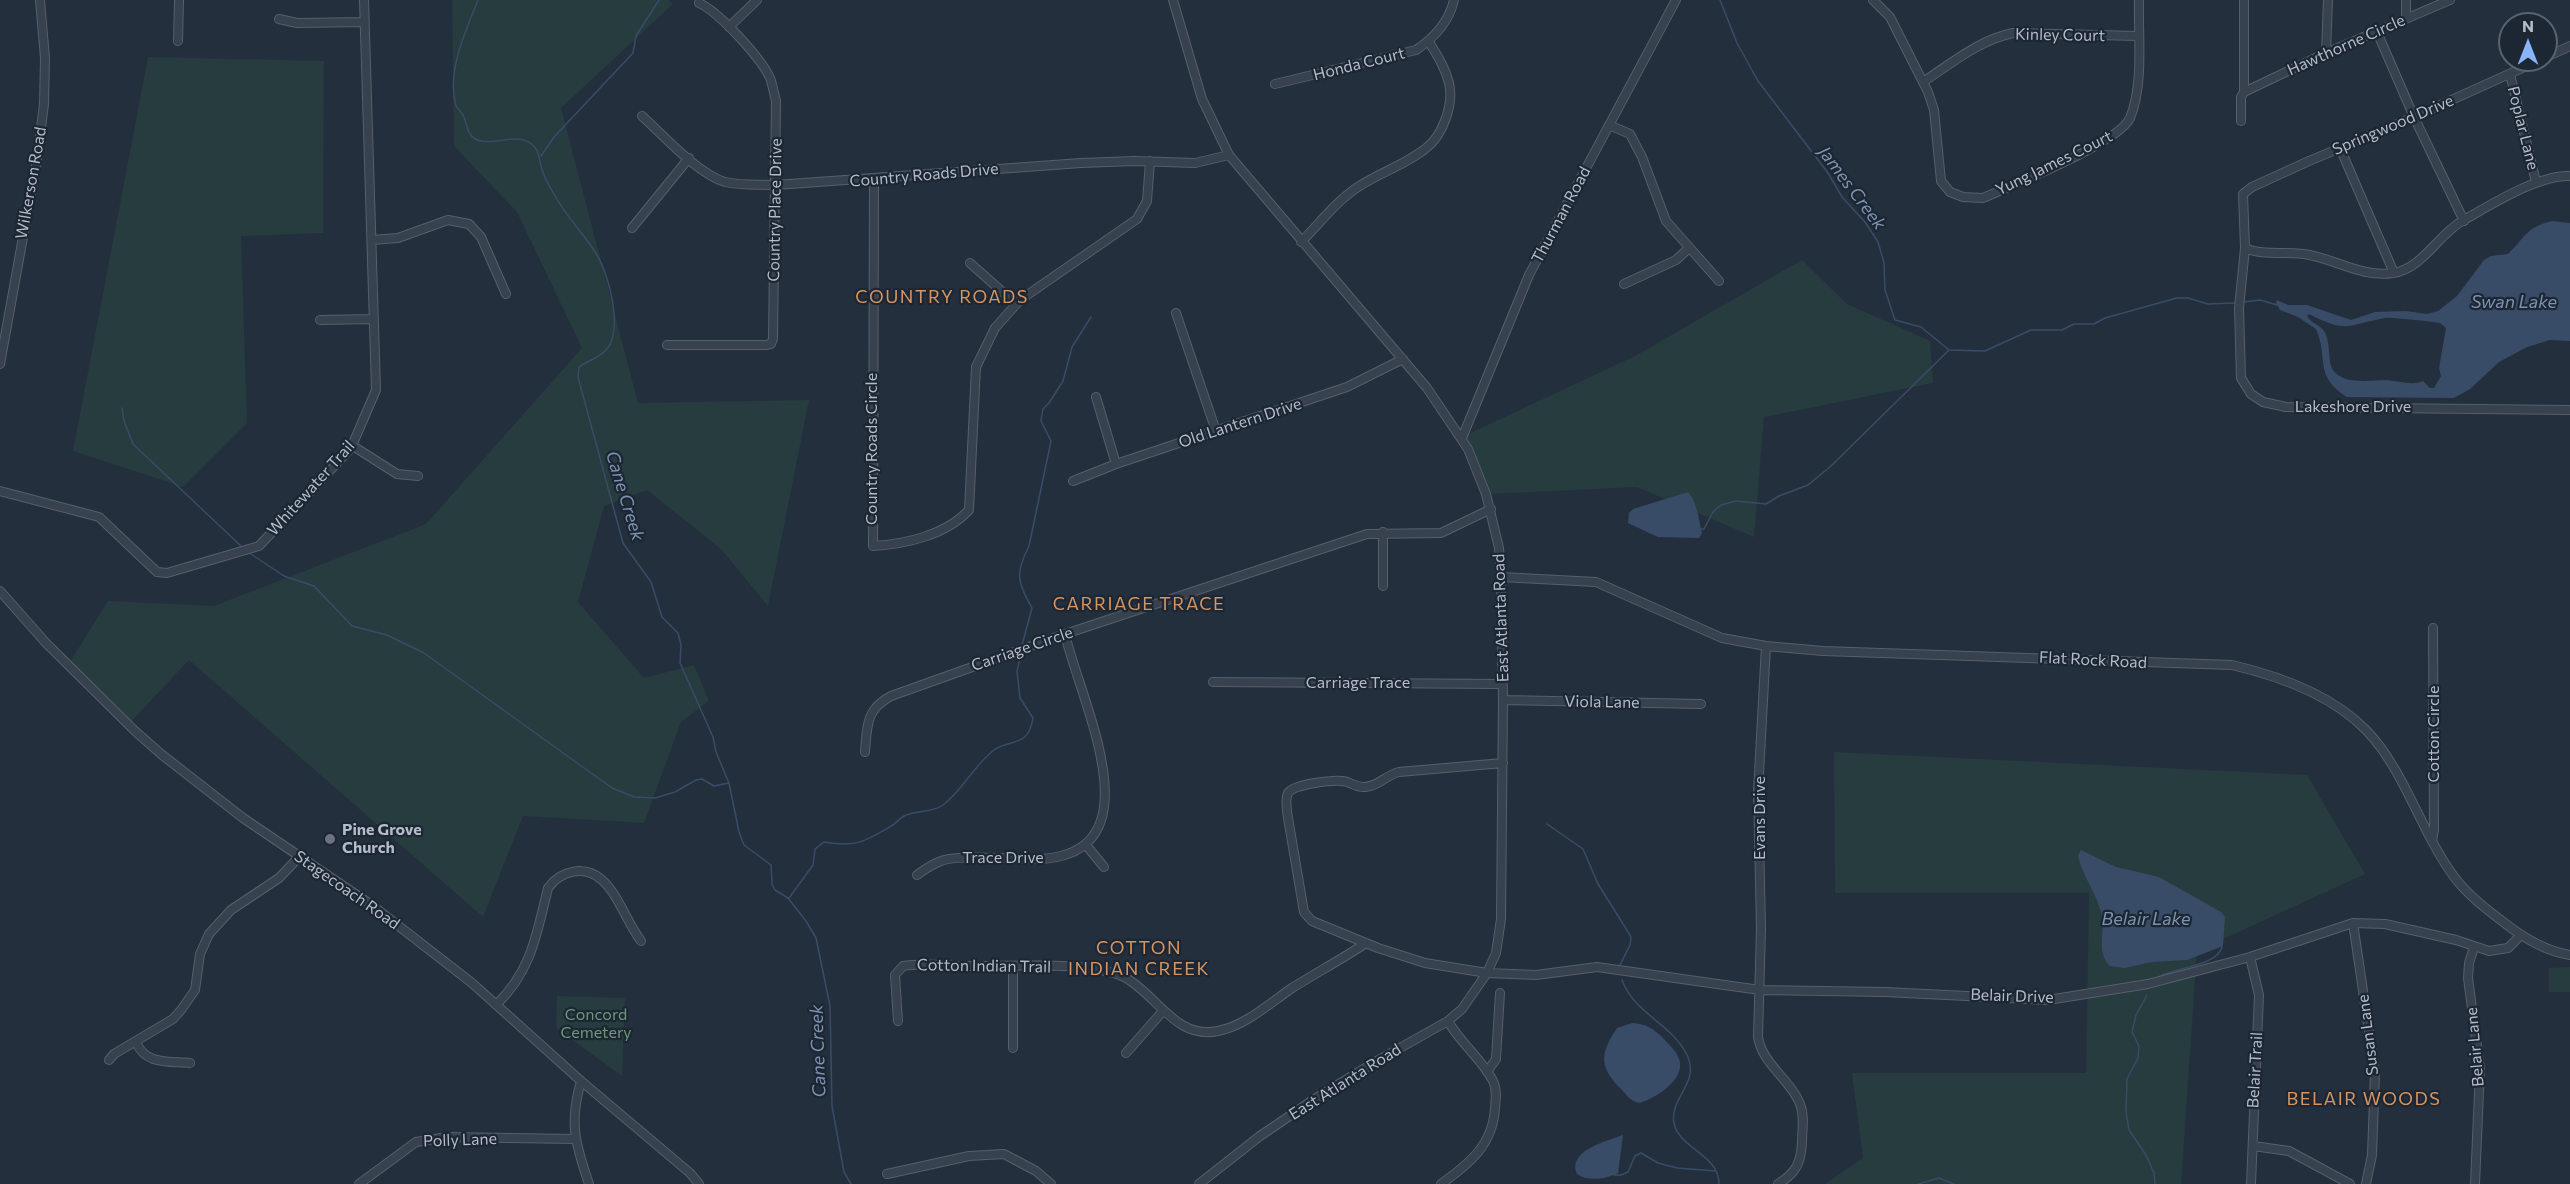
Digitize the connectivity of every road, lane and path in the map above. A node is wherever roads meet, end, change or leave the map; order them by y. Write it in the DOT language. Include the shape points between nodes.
graph roads {
  1 [pos="40,0"];
  2 [pos="179,0"];
  3 [pos="364,0"];
  4 [pos="757,0"];
  5 [pos="1173,0"];
  6 [pos="1454,0"];
  7 [pos="1677,0"];
  8 [pos="1873,0"];
  9 [pos="2139,0"];
  10 [pos="2244,0"];
  11 [pos="2328,0"];
  12 [pos="2406,0"];
  13 [pos="2450,0"];
  14 [pos="699,3"];
  15 [pos="279,19"];
  16 [pos="2406,19"];
  17 [pos="364,22"];
  18 [pos="729,27"];
  19 [pos="2377,32"];
  20 [pos="2138,36"];
  21 [pos="178,41"];
  22 [pos="1429,42"];
  23 [pos="2326,53"];
  24 [pos="2514,72"];
  25 [pos="2510,74"];
  26 [pos="1923,82"];
  27 [pos="1275,84"];
  28 [pos="2244,93"];
  29 [pos="642,116"];
  30 [pos="2414,117"];
  31 [pos="2241,121"];
  32 [pos="1609,125"];
  33 [pos="2340,148"];
  34 [pos="1229,155"];
  35 [pos="689,158"];
  36 [pos="1149,161"];
  37 [pos="2570,177"];
  38 [pos="874,179"];
  39 [pos="2536,182"];
  40 [pos="776,185"];
  41 [pos="2246,191"];
  42 [pos="2464,221"];
  43 [pos="632,228"];
  44 [pos="372,240"];
  45 [pos="1301,242"];
  46 [pos="1689,248"];
  47 [pos="2245,248"];
  48 [pos="970,263"];
  49 [pos="2394,273"];
  50 [pos="1719,281"];
  51 [pos="1624,284"];
  52 [pos="506,294"];
  53 [pos="1016,304"];
  54 [pos="1176,313"];
  55 [pos="374,319"];
  56 [pos="320,320"];
  57 [pos="668,345"];
  58 [pos="1403,358"];
  59 [pos="0,364"];
  60 [pos="1096,397"];
  61 [pos="2570,410"];
  62 [pos="1216,431"];
  63 [pos="1462,438"];
  64 [pos="353,446"];
  65 [pos="1116,464"];
  66 [pos="418,476"];
  67 [pos="1073,480"];
  68 [pos="0,491"];
  69 [pos="1491,509"];
  70 [pos="1383,532"];
  71 [pos="1501,577"];
  72 [pos="1383,586"];
  73 [pos="0,591"];
  74 [pos="2433,628"];
  75 [pos="1065,634"];
  76 [pos="1766,646"];
  77 [pos="1213,682"];
  78 [pos="1502,684"];
  79 [pos="1503,700"];
  80 [pos="1701,704"];
  81 [pos="865,752"];
  82 [pos="1503,763"];
  83 [pos="2432,841"];
  84 [pos="1086,845"];
  85 [pos="299,857"];
  86 [pos="1104,867"];
  87 [pos="917,875"];
  88 [pos="2353,923"];
  89 [pos="2520,935"];
  90 [pos="641,941"];
  91 [pos="1366,943"];
  92 [pos="2474,946"];
  93 [pos="2570,955"];
  94 [pos="2250,957"];
  95 [pos="1013,967"];
  96 [pos="1486,973"];
  97 [pos="1760,990"];
  98 [pos="1500,993"];
  99 [pos="497,1004"];
  100 [pos="1163,1011"];
  101 [pos="898,1021"];
  102 [pos="1448,1022"];
  103 [pos="136,1042"];
  104 [pos="1012,1048"];
  105 [pos="1126,1053"];
  106 [pos="109,1060"];
  107 [pos="190,1063"];
  108 [pos="1487,1072"];
  109 [pos="581,1081"];
  110 [pos="575,1140"];
  111 [pos="2253,1146"];
  112 [pos="887,1174"];
  113 [pos="360,1184"];
  114 [pos="589,1184"];
  115 [pos="699,1184"];
  116 [pos="1051,1184"];
  117 [pos="1199,1184"];
  118 [pos="1441,1184"];
  119 [pos="1778,1184"];
  120 [pos="2251,1184"];
  121 [pos="2350,1184"];
  122 [pos="2366,1184"];
  123 [pos="2475,1184"];
  1 -- 59 [label="street, Wilkerson Road" via="44,104"];
  2 -- 21 [label="street"];
  3 -- 17 [label="street, Whitewater Trail"];
  4 -- 18 [label="street"];
  5 -- 34 [label="street, East Atlanta Road" via="1202,99"];
  6 -- 22 [label="street, Honda Court" via="1449,16"];
  7 -- 32 [label="street, Thurman Road"];
  8 -- 26 [label="street" via="1890,16"];
  9 -- 20 [label="street, Yung James Court"];
  10 -- 28 [label="street"];
  11 -- 23 [label="street"];
  12 -- 16 [label="street"];
  13 -- 16 [label="street, Hawthorne Circle"];
  14 -- 18 [label="street, Country Place Drive"];
  15 -- 17 [label="street" via="297,23"];
  16 -- 19 [label="street, Hawthorne Circle"];
  17 -- 44 [label="street, Whitewater Trail"];
  18 -- 40 [label="street, Country Place Drive" via="770,79 776,102"];
  19 -- 23 [label="street, Hawthorne Circle"];
  19 -- 30 [label="street"];
  20 -- 26 [label="street, Kinley Court" via="1997,36"];
  20 -- 26 [label="street, Yung James Court" via="2138,92 2129,120 2106,140 1983,198 1950,192 1941,181 1934,110"];
  22 -- 27 [label="street, Honda Court" via="1394,56"];
  22 -- 45 [label="street" via="1441,60 1450,91 1438,136 1415,156 1347,195"];
  23 -- 28 [label="street, Hawthorne Circle"];
  24 -- 25 [label="street, Springwood Drive"];
  25 -- 30 [label="street, Springwood Drive"];
  25 -- 39 [label="street, Poplar Lane"];
  28 -- 31 [label="street"];
  29 -- 35 [label="street, Country Roads Drive"];
  30 -- 33 [label="street, Springwood Drive"];
  30 -- 42 [label="street"];
  32 -- 46 [label="street" via="1630,134 1666,221"];
  32 -- 63 [label="street, Thurman Road" via="1529,275"];
  33 -- 41 [label="street, Springwood Drive"];
  33 -- 49 [label="street"];
  34 -- 36 [label="street, Country Roads Drive" via="1195,163"];
  34 -- 45 [label="street, East Atlanta Road"];
  35 -- 40 [label="street, Country Roads Drive" via="727,182"];
  35 -- 43 [label="street"];
  36 -- 38 [label="street, Country Roads Drive"];
  36 -- 53 [label="street, Country Roads Circle" via="1148,201 1137,219"];
  37 -- 39 [label="street" via="2554,176"];
  38 -- 40 [label="street, Country Roads Drive"];
  38 -- 53 [label="street, Country Roads Circle" via="873,546 903,543 940,531 969,510 976,367 995,328"];
  39 -- 42 [label="street"];
  40 -- 57 [label="street, Country Place Drive" via="771,344"];
  41 -- 47 [label="street, Lakeshore Drive" via="2242,204"];
  42 -- 49 [label="street" via="2423,257"];
  44 -- 52 [label="street" via="398,238 448,220 469,224 481,237"];
  44 -- 55 [label="street, Whitewater Trail"];
  45 -- 58 [label="street, East Atlanta Road"];
  46 -- 50 [label="street"];
  46 -- 51 [label="street" via="1676,260"];
  47 -- 49 [label="street" via="2305,254 2365,272"];
  47 -- 61 [label="street, Lakeshore Drive" via="2239,308 2241,378 2263,402 2312,408"];
  48 -- 53 [label="street"];
  54 -- 62 [label="street"];
  55 -- 56 [label="street"];
  55 -- 64 [label="street, Whitewater Trail" via="376,390"];
  58 -- 62 [label="street, Old Lantern Drive" via="1347,387"];
  58 -- 63 [label="street, East Atlanta Road"];
  60 -- 65 [label="street"];
  62 -- 65 [label="street, Old Lantern Drive"];
  63 -- 69 [label="street, East Atlanta Road"];
  64 -- 66 [label="street" via="398,474"];
  64 -- 68 [label="street, Whitewater Trail" via="259,546 167,573 158,572 99,517"];
  65 -- 67 [label="street, Old Lantern Drive"];
  69 -- 70 [label="street, Carriage Circle" via="1441,533"];
  69 -- 71 [label="street, East Atlanta Road"];
  70 -- 72 [label="street"];
  70 -- 75 [label="street, Carriage Circle"];
  71 -- 76 [label="street, Flat Rock Road" via="1596,582 1706,632"];
  71 -- 78 [label="street, East Atlanta Road"];
  73 -- 85 [label="street, Stagecoach Road" via="135,731"];
  74 -- 83 [label="street, Cotton Circle"];
  75 -- 81 [label="street, Carriage Circle" via="878,703 867,725"];
  75 -- 84 [label="street" via="1098,738 1105,779 1098,827"];
  76 -- 83 [label="street, Flat Rock Road" via="2243,668 2327,700 2365,728 2380,747"];
  76 -- 97 [label="street, Evans Drive" via="1758,792"];
  77 -- 78 [label="street, Carriage Trace"];
  78 -- 79 [label="street, East Atlanta Road"];
  79 -- 80 [label="street, Viola Lane"];
  79 -- 82 [label="street, East Atlanta Road"];
  82 -- 91 [label="street, Belair Drive" via="1399,772 1364,787 1340,781 1290,790 1287,812 1304,912 1311,921"];
  82 -- 96 [label="street, East Atlanta Road" via="1501,920 1496,953"];
  83 -- 89 [label="street, Flat Rock Road" via="2461,887"];
  84 -- 86 [label="street"];
  84 -- 87 [label="street, Trace Drive" via="1058,857 1036,860 942,860"];
  85 -- 99 [label="street, Stagecoach Road" via="373,906"];
  85 -- 103 [label="street" via="279,878 231,910 209,934 188,1003"];
  88 -- 92 [label="street, Belair Drive" via="2385,924"];
  88 -- 94 [label="street, Belair Drive"];
  88 -- 122 [label="street, Susan Lane" via="2374,1072 2372,1155"];
  89 -- 92 [label="street, Belair Drive" via="2503,950"];
  89 -- 93 [label="street, Flat Rock Road" via="2548,950"];
  90 -- 99 [label="street" via="604,881 586,872 569,872 548,888 524,971"];
  91 -- 96 [label="street, Belair Drive" via="1425,963"];
  91 -- 100 [label="street, Cotton Indian Trail" via="1246,1019 1219,1031 1194,1031"];
  92 -- 123 [label="street, Belair Lane" via="2468,978 2480,1070"];
  94 -- 97 [label="street, Belair Drive" via="2148,984 2048,1000"];
  94 -- 111 [label="street, Belair Trail" via="2259,995"];
  95 -- 100 [label="street, Cotton Indian Trail" via="1105,970 1141,988"];
  95 -- 101 [label="street, Cotton Indian Trail" via="903,966 895,975"];
  95 -- 104 [label="street"];
  96 -- 97 [label="street, Belair Drive" via="1536,975 1597,967"];
  96 -- 102 [label="street, East Atlanta Road" via="1462,1009"];
  97 -- 119 [label="street, Evans Drive" via="1760,1045 1798,1100 1803,1114 1799,1164"];
  98 -- 108 [label="street" via="1496,1059"];
  99 -- 109 [label="street, Stagecoach Road"];
  100 -- 105 [label="street"];
  102 -- 108 [label="street"];
  102 -- 117 [label="street, East Atlanta Road" via="1316,1098"];
  103 -- 106 [label="street"];
  103 -- 107 [label="street" via="144,1056"];
  108 -- 118 [label="street" via="1496,1092 1490,1134 1474,1158"];
  109 -- 110 [label="street" via="573,1117"];
  109 -- 115 [label="street, Stagecoach Road"];
  110 -- 113 [label="street, Polly Lane" via="447,1137 416,1142"];
  110 -- 114 [label="street"];
  111 -- 120 [label="street, Belair Trail"];
  111 -- 121 [label="street" via="2289,1151"];
  112 -- 116 [label="street" via="969,1156 1004,1154"];
}
